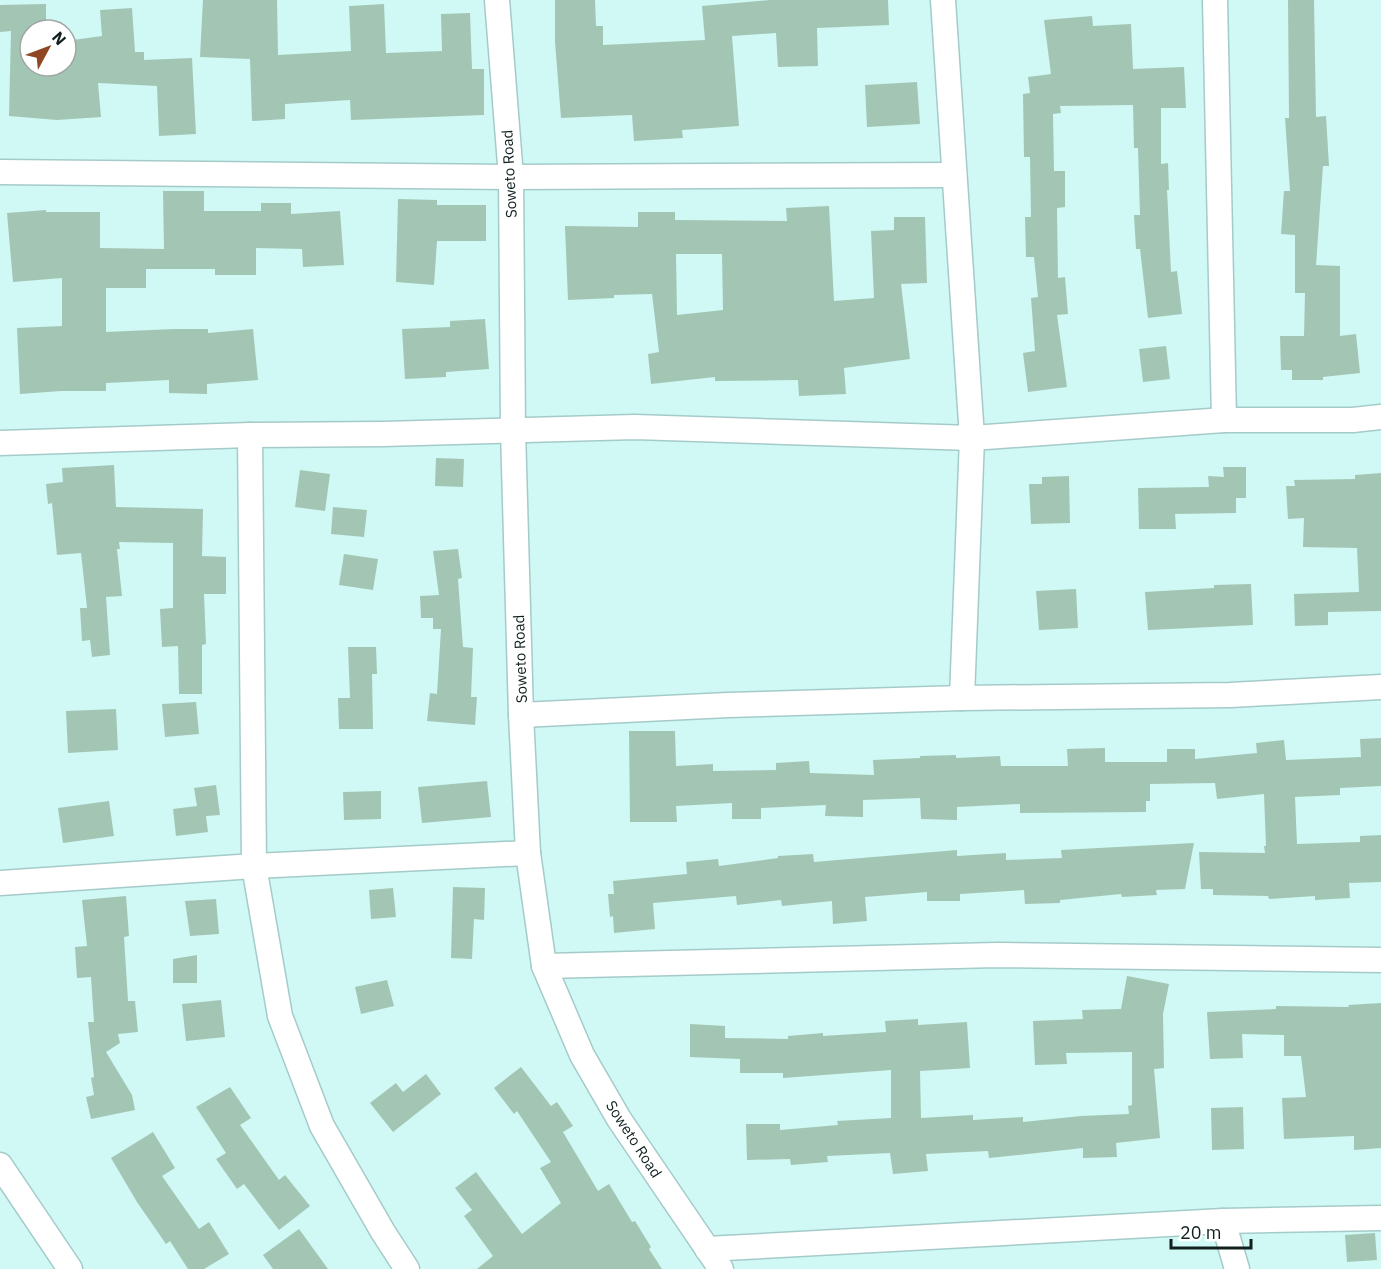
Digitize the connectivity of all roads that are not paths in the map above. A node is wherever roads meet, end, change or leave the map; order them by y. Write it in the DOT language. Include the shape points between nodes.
graph roads {
  1 [pos="496,0"];
  2 [pos="943,0"];
  3 [pos="1215,0"];
  4 [pos="0,172"];
  5 [pos="954,175"];
  6 [pos="511,177"];
  7 [pos="1381,417"];
  8 [pos="1224,420"];
  9 [pos="513,430"];
  10 [pos="250,435"];
  11 [pos="972,438"];
  12 [pos="0,443"];
  13 [pos="1381,687"];
  14 [pos="962,698"];
  15 [pos="521,715"];
  16 [pos="528,853"];
  17 [pos="254,866"];
  18 [pos="0,883"];
  19 [pos="1381,960"];
  20 [pos="544,966"];
  21 [pos="0,1165"];
  22 [pos="1381,1218"];
  23 [pos="1223,1221"];
  24 [pos="707,1249"];
  25 [pos="70,1269"];
  26 [pos="407,1269"];
  27 [pos="721,1269"];
  28 [pos="1237,1269"];
  1 -- 6 [label="street, Soweto Road"];
  2 -- 5 [label="street"];
  3 -- 8 [label="street"];
  4 -- 6 [label="street"];
  5 -- 6 [label="street"];
  5 -- 11 [label="street"];
  6 -- 9 [label="street, Soweto Road"];
  7 -- 8 [label="street"];
  8 -- 11 [label="street"];
  9 -- 10 [label="street"];
  9 -- 11 [label="street" via="646,427"];
  9 -- 15 [label="street, Soweto Road"];
  10 -- 12 [label="street"];
  10 -- 17 [label="street"];
  11 -- 14 [label="street"];
  13 -- 14 [label="street" via="1230,695"];
  14 -- 15 [label="street"];
  15 -- 16 [label="street, Soweto Road"];
  16 -- 17 [label="street"];
  16 -- 20 [label="street, Soweto Road"];
  17 -- 18 [label="street"];
  17 -- 26 [label="street" via="280,1016 322,1126"];
  19 -- 20 [label="street" via="997,955"];
  20 -- 24 [label="street, Soweto Road" via="582,1056 619,1119"];
  21 -- 25 [label="street"];
  22 -- 23 [label="street"];
  23 -- 24 [label="street"];
  23 -- 28 [label="street"];
  24 -- 27 [label="street, Soweto Road"];
}
